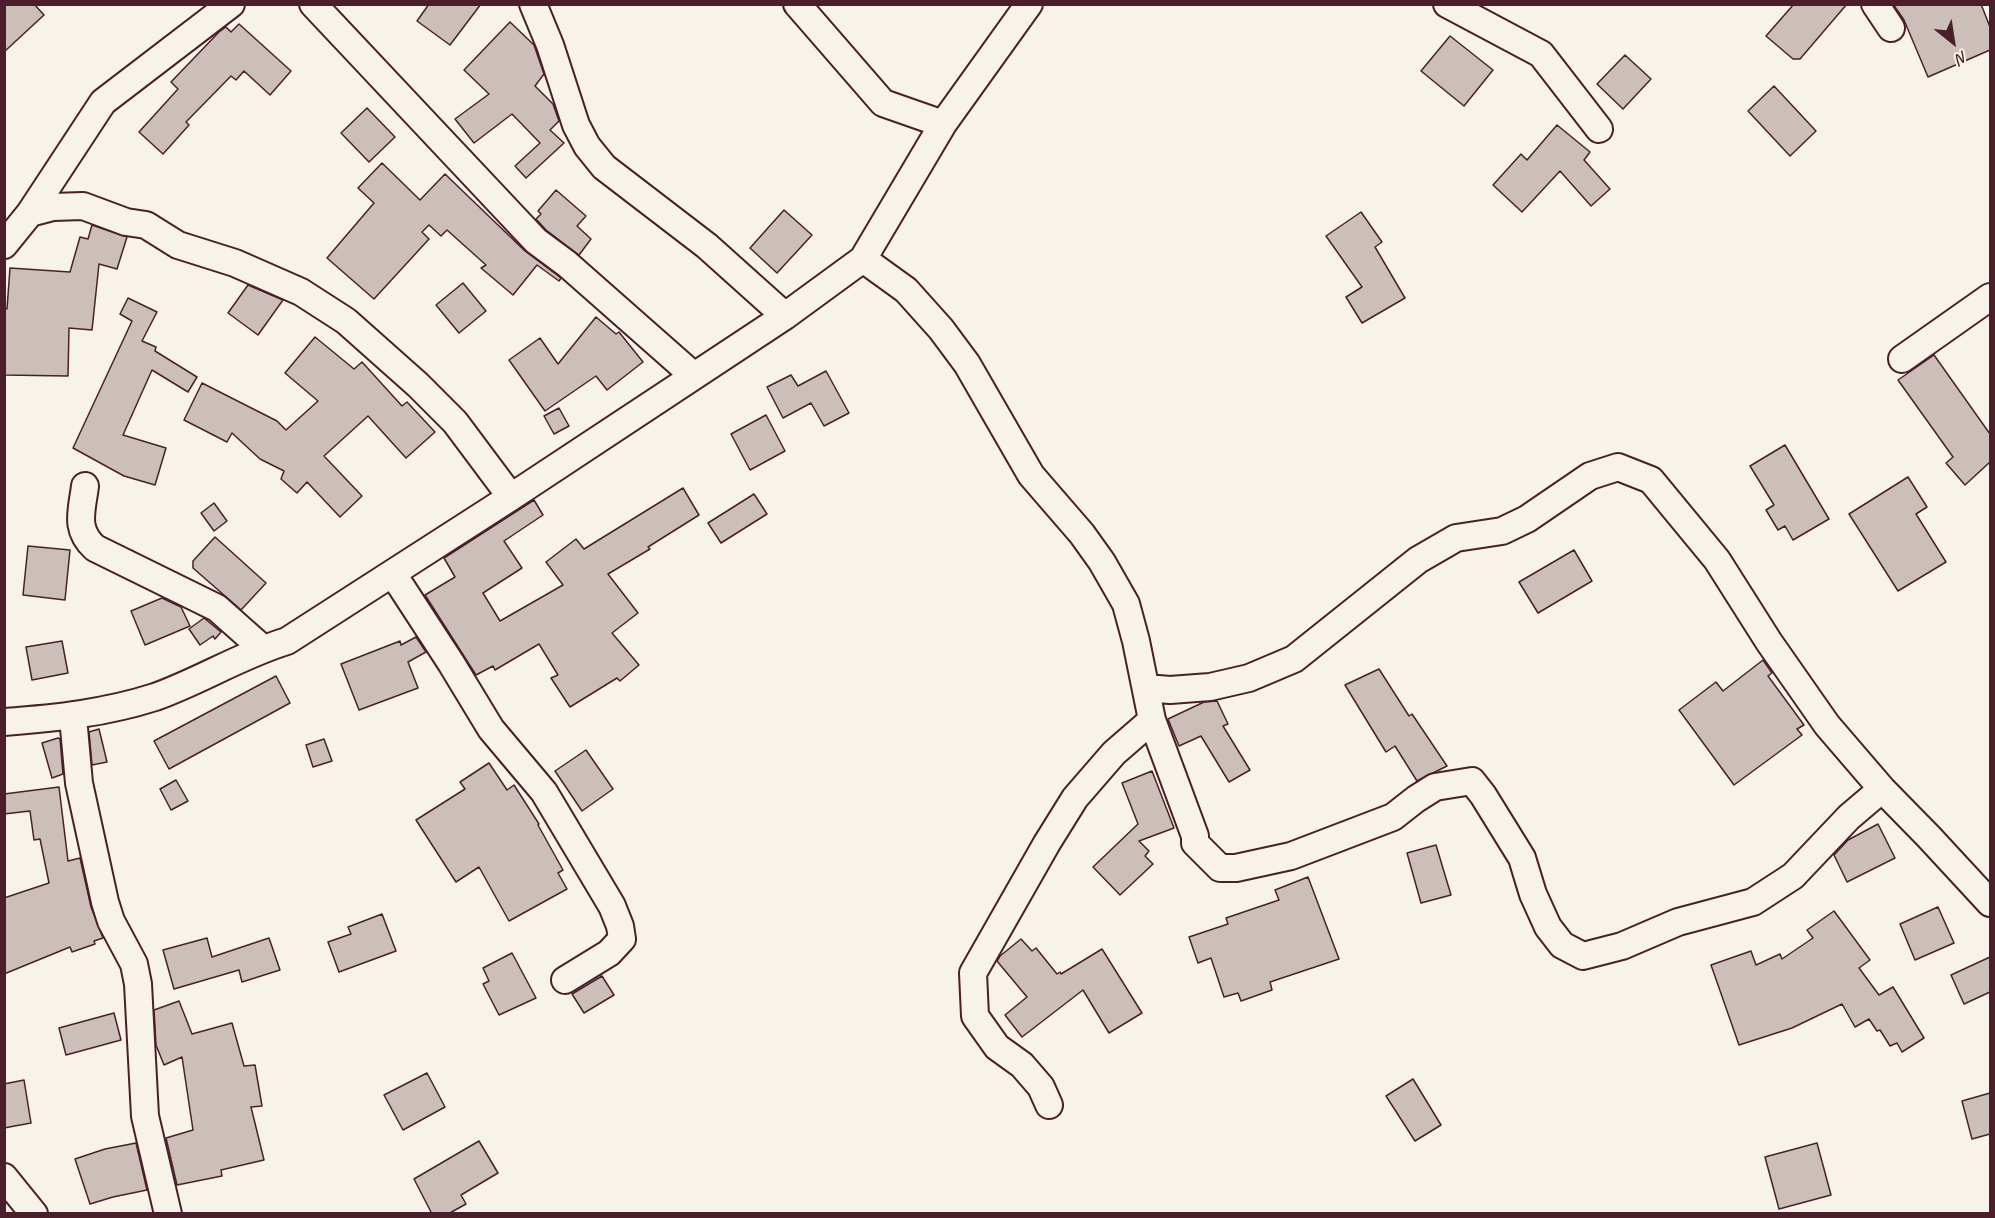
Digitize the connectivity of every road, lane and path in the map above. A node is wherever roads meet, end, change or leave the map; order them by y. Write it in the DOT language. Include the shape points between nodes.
graph roads {
  1 [pos="231,4"];
  2 [pos="312,4"];
  3 [pos="533,4"];
  4 [pos="797,4"];
  5 [pos="1029,4"];
  6 [pos="1447,4"];
  7 [pos="1875,4"];
  8 [pos="1891,28"];
  9 [pos="943,124"];
  10 [pos="1599,129"];
  11 [pos="30,213"];
  12 [pos="4,245"];
  13 [pos="863,259"];
  14 [pos="1990,297"];
  15 [pos="785,316"];
  16 [pos="1902,359"];
  17 [pos="694,376"];
  18 [pos="85,486"];
  19 [pos="511,497"];
  20 [pos="393,574"];
  21 [pos="262,648"];
  22 [pos="1146,688"];
  23 [pos="73,717"];
  24 [pos="1152,720"];
  25 [pos="4,722"];
  26 [pos="1882,789"];
  27 [pos="1990,903"];
  28 [pos="565,980"];
  29 [pos="1049,1105"];
  30 [pos="4,1177"];
  31 [pos="34,1214"];
  32 [pos="168,1214"];
  1 -- 11 [label="street" via="103,102"];
  2 -- 17 [label="street" via="536,241"];
  3 -- 15 [label="street" via="587,146 604,167 707,246"];
  4 -- 9 [label="street" via="883,103"];
  5 -- 9 [label="street"];
  6 -- 10 [label="street" via="1541,54"];
  7 -- 8 [label="street"];
  9 -- 13 [label="street"];
  11 -- 12 [label="street"];
  11 -- 19 [label="street" via="83,206 146,225 178,245 301,292 346,321 418,385 454,422"];
  13 -- 15 [label="street"];
  13 -- 22 [label="street" via="906,290 941,329 967,364 1031,475 1102,562 1126,604"];
  14 -- 16 [label="street"];
  15 -- 17 [label="street"];
  17 -- 19 [label="street"];
  18 -- 21 [label="street" via="80,526 85,539 95,548 217,608"];
  19 -- 20 [label="street"];
  20 -- 21 [label="street" via="287,641"];
  20 -- 28 [label="street" via="491,729 544,792 612,906 622,939 609,953"];
  21 -- 23 [label="street" via="156,696"];
  22 -- 24 [label="street"];
  22 -- 26 [label="street" via="1210,687 1249,678 1294,659 1418,560 1456,538 1502,531 1527,519 1590,476 1618,467 1651,480 1717,560 1827,725"];
  23 -- 25 [label="street"];
  23 -- 32 [label="street" via="79,783 105,902 134,964 138,984 144,1116"];
  24 -- 26 [label="street" via="1195,843 1220,868 1291,856 1393,817 1435,787 1472,781 1522,858 1548,927 1562,945 1583,956 1622,946 1678,922 1753,902 1793,876 1849,817"];
  24 -- 29 [label="street" via="1114,753 1075,798 973,973 975,1016 997,1047 1022,1065 1041,1087"];
  26 -- 27 [label="street"];
  30 -- 31 [label="street"];
}
